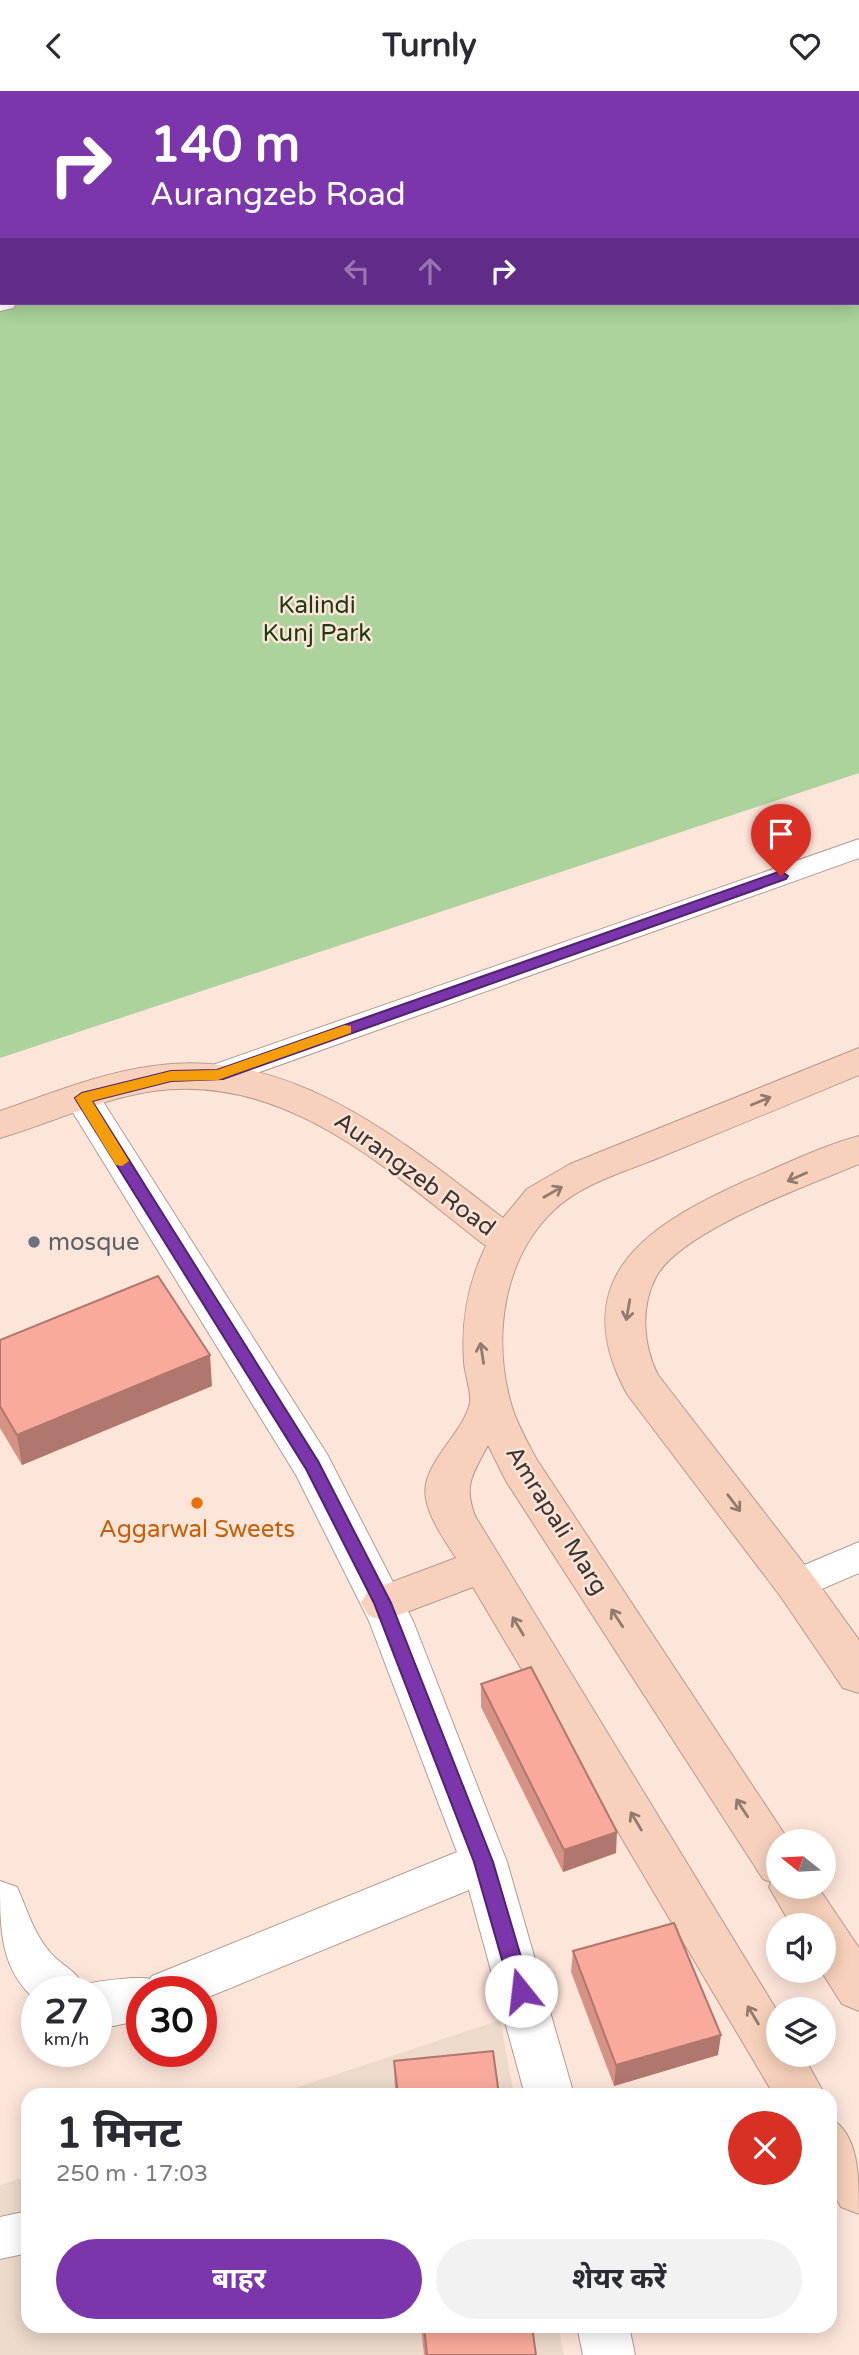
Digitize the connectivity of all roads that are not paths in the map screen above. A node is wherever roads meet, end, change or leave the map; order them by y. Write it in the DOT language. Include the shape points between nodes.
graph roads {
  1 [pos="859,848"];
  2 [pos="859,1061"];
  3 [pos="218,1075"];
  4 [pos="82,1098"];
  5 [pos="0,1125"];
  6 [pos="859,1149"];
  7 [pos="506,1241"];
  8 [pos="490,1403"];
  9 [pos="859,1557"];
  10 [pos="482,1566"];
  11 [pos="796,1585"];
  12 [pos="383,1603"];
  13 [pos="859,1675"];
  14 [pos="766,1845"];
  15 [pos="484,1862"];
  16 [pos="0,1902"];
  17 [pos="836,1954"];
  18 [pos="39,1976"];
  19 [pos="206,1976"];
  20 [pos="859,1989"];
  21 [pos="548,2088"];
  22 [pos="798,2088"];
  23 [pos="837,2153"];
  24 [pos="859,2190"];
  25 [pos="21,2234"];
  26 [pos="0,2238"];
  27 [pos="604,2333"];
  28 [pos="609,2355"];
  1 -- 3 [label="lane"];
  7 -- 2 [label="main road, Amrapali Marg, one-way" via="542,1198 583,1174"];
  3 -- 4 [label="main road, Aurangzeb Road" via="171,1076"];
  3 -- 7 [label="main road, Aurangzeb Road" via="282,1090 334,1113"];
  4 -- 5 [label="main road, Aurangzeb Road"];
  4 -- 12 [label="street" via="312,1465"];
  6 -- 11 [label="main road, one-way" via="672,1236 640,1267 626,1321 628,1353 641,1383"];
  8 -- 7 [label="main road, Amrapali Marg, one-way" via="480,1341 487,1289"];
  8 -- 10 [label="main road" via="447,1484 447,1500"];
  14 -- 8 [label="main road, Amrapali Marg, one-way" via="521,1469"];
  9 -- 11 [label="lane"];
  10 -- 12 [label="main road"];
  22 -- 10 [label="main road, one-way"];
  11 -- 13 [label="main road"];
  12 -- 15 [label="street"];
  15 -- 19 [label="street"];
  15 -- 21 [label="street"];
  16 -- 18 [label="street" via="18,1948"];
  17 -- 20 [label="main road"];
  23 -- 24 [label="main road"];
  25 -- 26 [label="lane"];
  27 -- 28 [label="street"];
}
